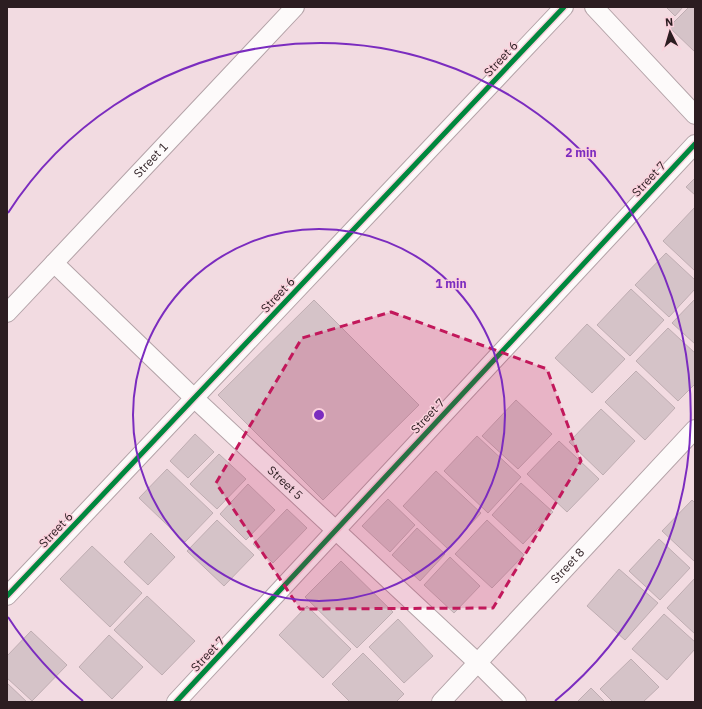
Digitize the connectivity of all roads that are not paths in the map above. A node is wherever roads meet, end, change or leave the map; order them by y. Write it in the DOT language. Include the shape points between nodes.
graph roads {
  1 [pos="295,7"];
  2 [pos="564,7"];
  3 [pos="594,7"];
  4 [pos="695,115"];
  5 [pos="695,144"];
  6 [pos="54,263"];
  7 [pos="7,314"];
  8 [pos="194,398"];
  9 [pos="695,429"];
  10 [pos="335,531"];
  11 [pos="7,596"];
  12 [pos="478,663"];
  13 [pos="176,702"];
  14 [pos="441,702"];
  15 [pos="517,702"];
  1 -- 6 [label="street, Street 1"];
  2 -- 8 [label="street, Street 6"];
  3 -- 4 [label="street"];
  5 -- 10 [label="street, Street 7"];
  6 -- 7 [label="street, Street 1"];
  6 -- 8 [label="street, Street 5"];
  8 -- 10 [label="street, Street 5"];
  8 -- 11 [label="street, Street 6"];
  9 -- 12 [label="street, Street 8"];
  10 -- 12 [label="street, Street 5"];
  10 -- 13 [label="street, Street 7"];
  12 -- 14 [label="street, Street 8"];
  12 -- 15 [label="street, Street 5"];
}
